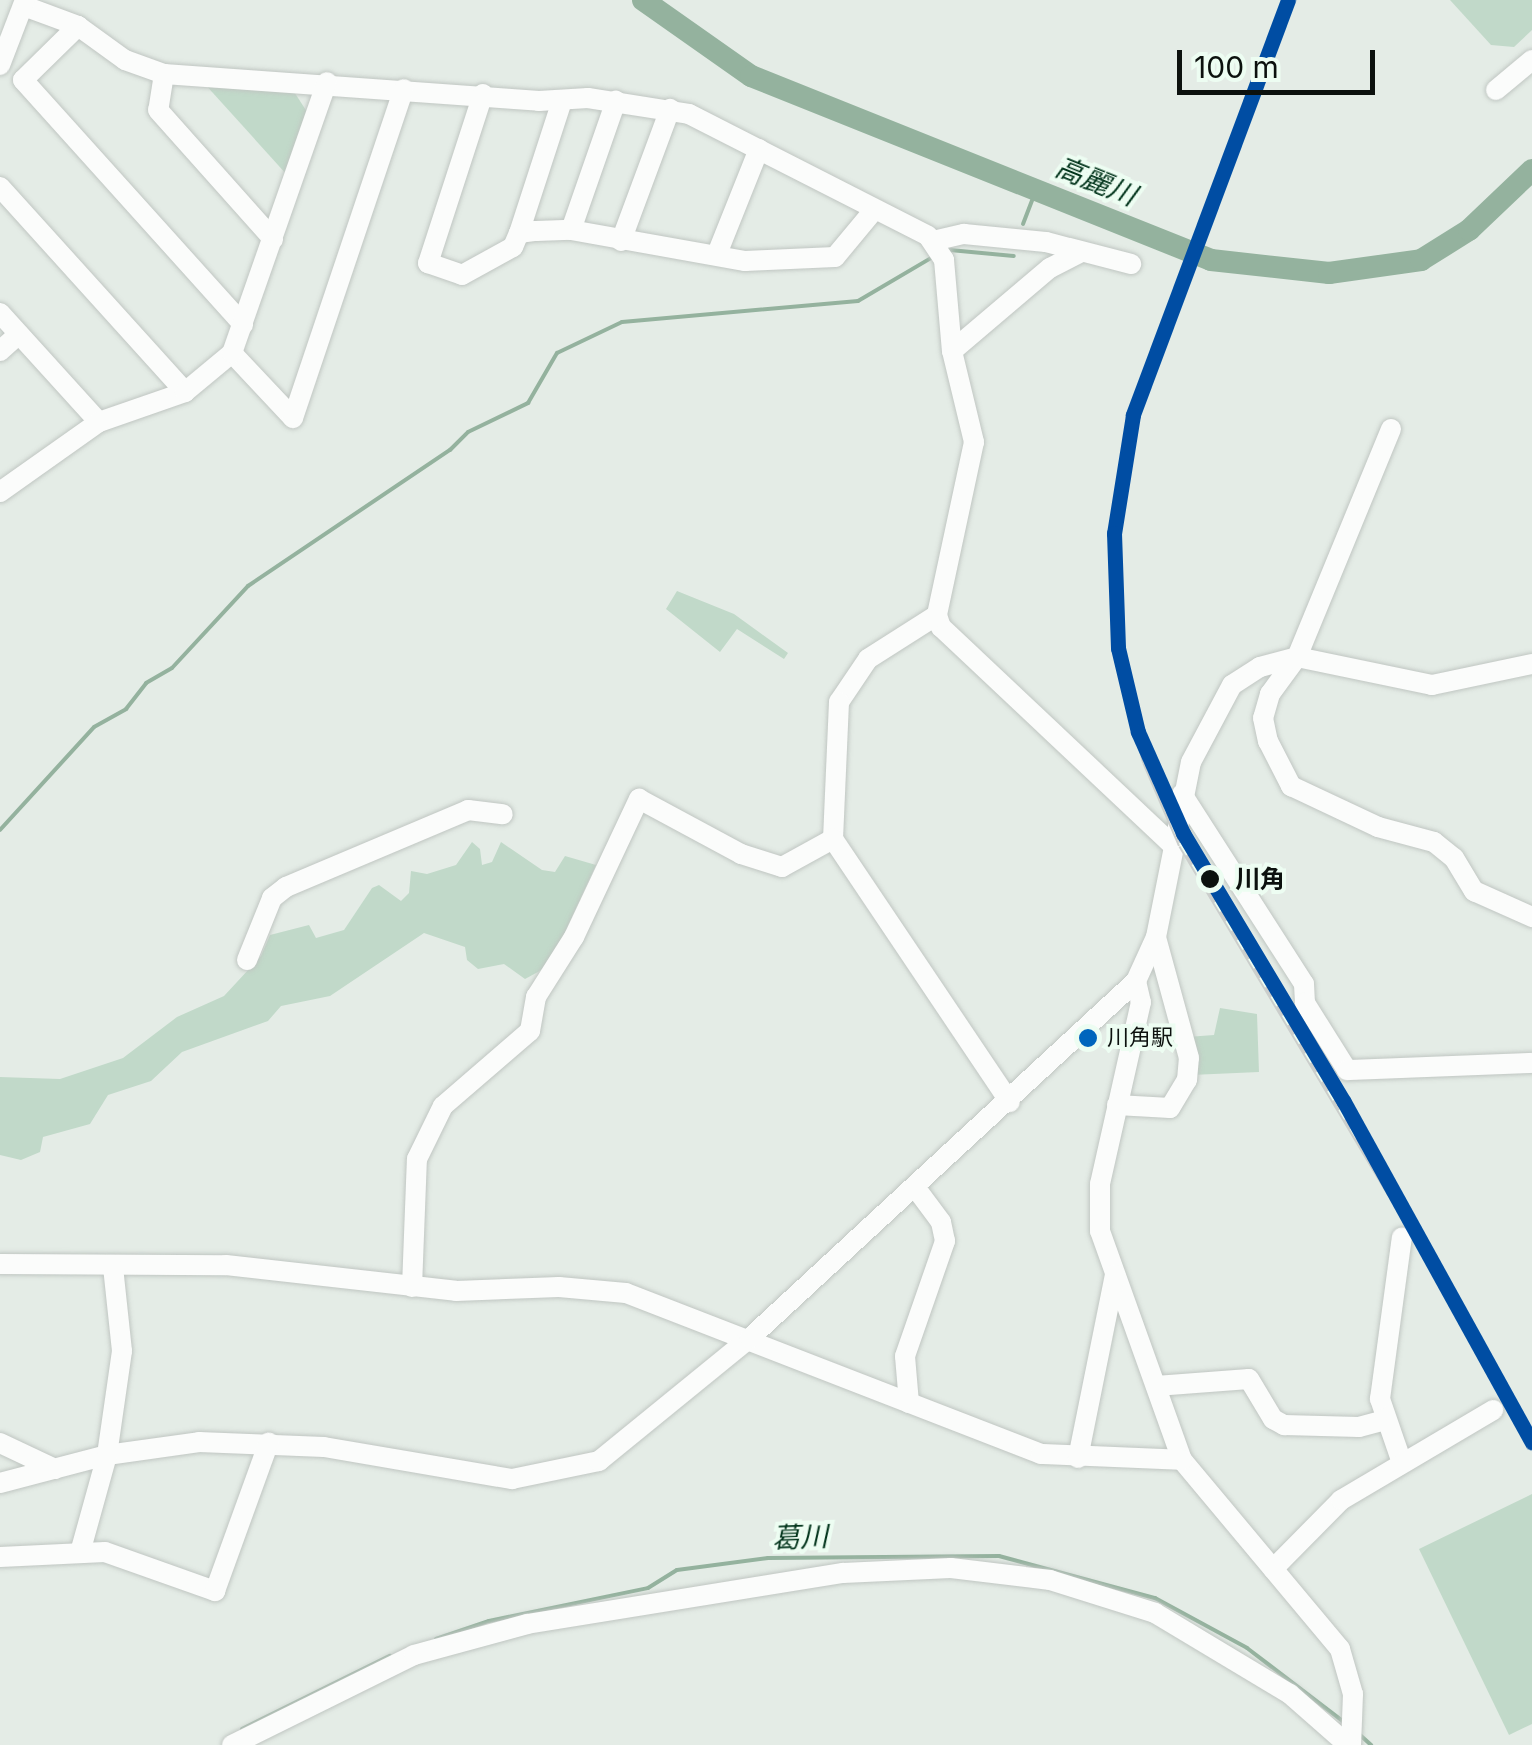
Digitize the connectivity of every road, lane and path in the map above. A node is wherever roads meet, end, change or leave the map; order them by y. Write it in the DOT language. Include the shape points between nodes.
graph roads {
  1 [pos="24,3"];
  2 [pos="78,26"];
  3 [pos="1532,60"];
  4 [pos="0,65"];
  5 [pos="164,74"];
  6 [pos="327,82"];
  7 [pos="404,88"];
  8 [pos="1496,90"];
  9 [pos="483,94"];
  10 [pos="562,101"];
  11 [pos="616,101"];
  12 [pos="670,109"];
  13 [pos="759,149"];
  14 [pos="0,188"];
  15 [pos="874,210"];
  16 [pos="571,230"];
  17 [pos="519,233"];
  18 [pos="274,239"];
  19 [pos="933,240"];
  20 [pos="620,241"];
  21 [pos="1081,252"];
  22 [pos="717,254"];
  23 [pos="1131,264"];
  24 [pos="0,313"];
  25 [pos="243,324"];
  26 [pos="19,334"];
  27 [pos="0,351"];
  28 [pos="952,351"];
  29 [pos="232,352"];
  30 [pos="185,392"];
  31 [pos="99,422"];
  32 [pos="1392,429"];
  33 [pos="0,492"];
  34 [pos="937,615"];
  35 [pos="1297,657"];
  36 [pos="1532,664"];
  37 [pos="1182,794"];
  38 [pos="502,814"];
  39 [pos="833,838"];
  40 [pos="1171,844"];
  41 [pos="1532,917"];
  42 [pos="1156,936"];
  43 [pos="248,960"];
  44 [pos="1136,982"];
  45 [pos="1532,1064"];
  46 [pos="1010,1102"];
  47 [pos="1117,1105"];
  48 [pos="915,1187"];
  49 [pos="1402,1238"];
  50 [pos="0,1264"];
  51 [pos="113,1267"];
  52 [pos="1115,1275"];
  53 [pos="412,1287"];
  54 [pos="750,1338"];
  55 [pos="1156,1386"];
  56 [pos="909,1402"];
  57 [pos="1493,1410"];
  58 [pos="1384,1420"];
  59 [pos="270,1442"];
  60 [pos="0,1443"];
  61 [pos="107,1455"];
  62 [pos="1078,1458"];
  63 [pos="1182,1460"];
  64 [pos="1402,1460"];
  65 [pos="55,1468"];
  66 [pos="0,1483"];
  67 [pos="80,1549"];
  68 [pos="0,1558"];
  69 [pos="1272,1568"];
  70 [pos="1351,1740"];
  71 [pos="232,1745"];
  1 -- 2 [label="street"];
  1 -- 4 [label="street"];
  2 -- 5 [label="street" via="125,60"];
  2 -- 25 [label="street" via="23,80"];
  3 -- 8 [label="street"];
  5 -- 6 [label="street"];
  5 -- 18 [label="street" via="158,110"];
  6 -- 7 [label="street"];
  6 -- 18 [label="street"];
  7 -- 9 [label="street"];
  7 -- 29 [label="street" via="293,418"];
  9 -- 10 [label="street"];
  9 -- 17 [label="street" via="428,263 462,276 513,247"];
  10 -- 11 [label="street"];
  10 -- 17 [label="street"];
  11 -- 12 [label="street"];
  11 -- 16 [label="street"];
  12 -- 13 [label="street"];
  12 -- 20 [label="street"];
  13 -- 15 [label="street"];
  13 -- 22 [label="street"];
  14 -- 30 [label="street"];
  15 -- 19 [label="street"];
  15 -- 22 [label="street" via="835,258 745,262"];
  16 -- 17 [label="street"];
  16 -- 20 [label="street"];
  18 -- 25 [label="street"];
  19 -- 21 [label="street" via="964,234"];
  19 -- 28 [label="street" via="946,272"];
  20 -- 22 [label="street"];
  21 -- 23 [label="street"];
  21 -- 28 [label="street" via="1050,268"];
  24 -- 26 [label="street"];
  25 -- 29 [label="street"];
  26 -- 27 [label="street"];
  26 -- 31 [label="street"];
  28 -- 34 [label="street" via="974,442"];
  29 -- 30 [label="street"];
  30 -- 31 [label="street"];
  31 -- 33 [label="street"];
  32 -- 35 [label="street"];
  34 -- 39 [label="street" via="868,659 839,702"];
  34 -- 40 [label="street" via="949,636"];
  35 -- 36 [label="street" via="1432,685"];
  35 -- 37 [label="street" via="1244,676 1220,700"];
  35 -- 41 [label="street" via="1270,694 1263,718 1280,775 1378,827 1434,842 1454,858 1474,892"];
  37 -- 40 [label="street"];
  37 -- 45 [label="street" via="1304,984 1305,1003 1347,1070"];
  38 -- 43 [label="street" via="468,810 286,887 266,910"];
  39 -- 46 [label="street"];
  39 -- 53 [label="street" via="782,867 741,854 639,799 574,937 536,998 530,1031 443,1106 418,1160"];
  40 -- 42 [label="street"];
  42 -- 44 [label="street"];
  42 -- 47 [label="street" via="1189,1058 1187,1080 1170,1108"];
  44 -- 46 [label="street"];
  44 -- 47 [label="street" via="1140,1002"];
  46 -- 48 [label="street"];
  47 -- 52 [label="street" via="1100,1184 1100,1231"];
  48 -- 54 [label="street"];
  48 -- 56 [label="street" via="941,1222 945,1241 905,1356"];
  49 -- 58 [label="street" via="1382,1380"];
  50 -- 51 [label="street"];
  51 -- 53 [label="street" via="226,1264"];
  51 -- 61 [label="street" via="122,1350"];
  52 -- 55 [label="street"];
  52 -- 62 [label="street"];
  53 -- 54 [label="street" via="626,1293"];
  54 -- 56 [label="street"];
  54 -- 59 [label="street" via="636,1438 599,1461 559,1474 512,1479"];
  55 -- 58 [label="street" via="1249,1379 1273,1420 1284,1425 1359,1427"];
  55 -- 63 [label="street"];
  56 -- 62 [label="street" via="1041,1454"];
  57 -- 64 [label="street"];
  58 -- 64 [label="street"];
  59 -- 61 [label="street" via="199,1442"];
  59 -- 67 [label="street" via="214,1592"];
  60 -- 65 [label="street"];
  61 -- 65 [label="street"];
  61 -- 67 [label="street"];
  62 -- 63 [label="street"];
  63 -- 69 [label="street"];
  64 -- 69 [label="street" via="1341,1500"];
  65 -- 66 [label="street"];
  67 -- 68 [label="street"];
  69 -- 70 [label="street" via="1340,1649"];
  70 -- 71 [label="street" via="1290,1694 1155,1613 1050,1580 951,1568 843,1573 513,1628 400,1661"];
}
